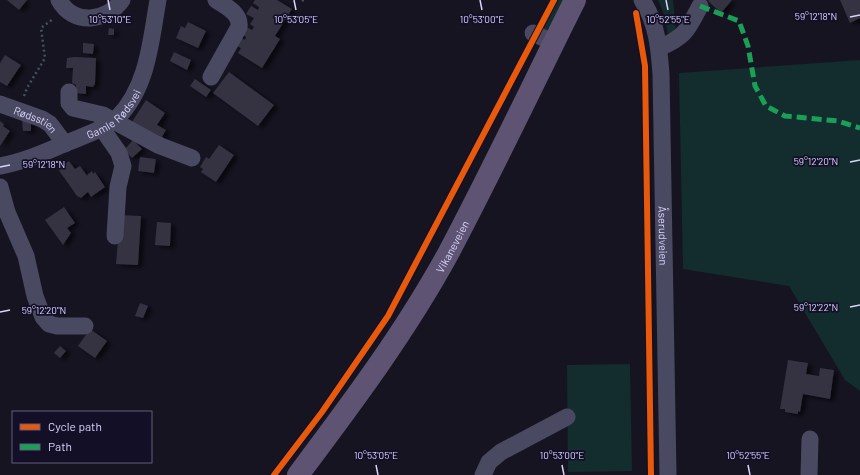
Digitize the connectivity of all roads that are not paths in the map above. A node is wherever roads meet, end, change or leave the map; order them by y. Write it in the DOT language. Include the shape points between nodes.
graph roads {
  1 [pos="122,0"];
  2 [pos="158,0"];
  3 [pos="575,0"];
  4 [pos="642,0"];
  5 [pos="228,3"];
  6 [pos="64,6"];
  7 [pos="700,6"];
  8 [pos="533,32"];
  9 [pos="554,43"];
  10 [pos="659,48"];
  11 [pos="211,77"];
  12 [pos="69,92"];
  13 [pos="0,104"];
  14 [pos="107,124"];
  15 [pos="65,144"];
  16 [pos="192,158"];
  17 [pos="0,166"];
  18 [pos="0,187"];
  19 [pos="115,236"];
  20 [pos="85,326"];
  21 [pos="567,417"];
  22 [pos="810,439"];
  23 [pos="298,475"];
  24 [pos="482,475"];
  25 [pos="668,475"];
  26 [pos="809,475"];
  1 -- 6 [label="street" via="110,12 98,18 87,19"];
  2 -- 14 [label="street, Gamle Rødsvei" via="142,77 126,106"];
  3 -- 9 [label="main road, Vikaneveien"];
  4 -- 10 [label="street, Åserudveien" via="652,18"];
  5 -- 11 [label="street" via="239,20 239,27"];
  7 -- 10 [label="street" via="686,32 680,38"];
  8 -- 9 [label="street"];
  9 -- 23 [label="main road, Vikaneveien" via="440,266 405,326 361,391"];
  10 -- 25 [label="street, Åserudveien" via="663,115"];
  12 -- 14 [label="street" via="69,102 73,108 103,115"];
  13 -- 15 [label="street, Rødsstien" via="42,118 50,124"];
  14 -- 15 [label="street, Gamle Rødsvei"];
  14 -- 16 [label="street"];
  14 -- 19 [label="street" via="123,166 118,187"];
  15 -- 17 [label="street, Gamle Rødsvei"];
  18 -- 20 [label="street" via="7,212 26,256 42,317 49,324 57,326"];
  21 -- 24 [label="street" via="501,452 489,462"];
  22 -- 26 [label="street"];
}
